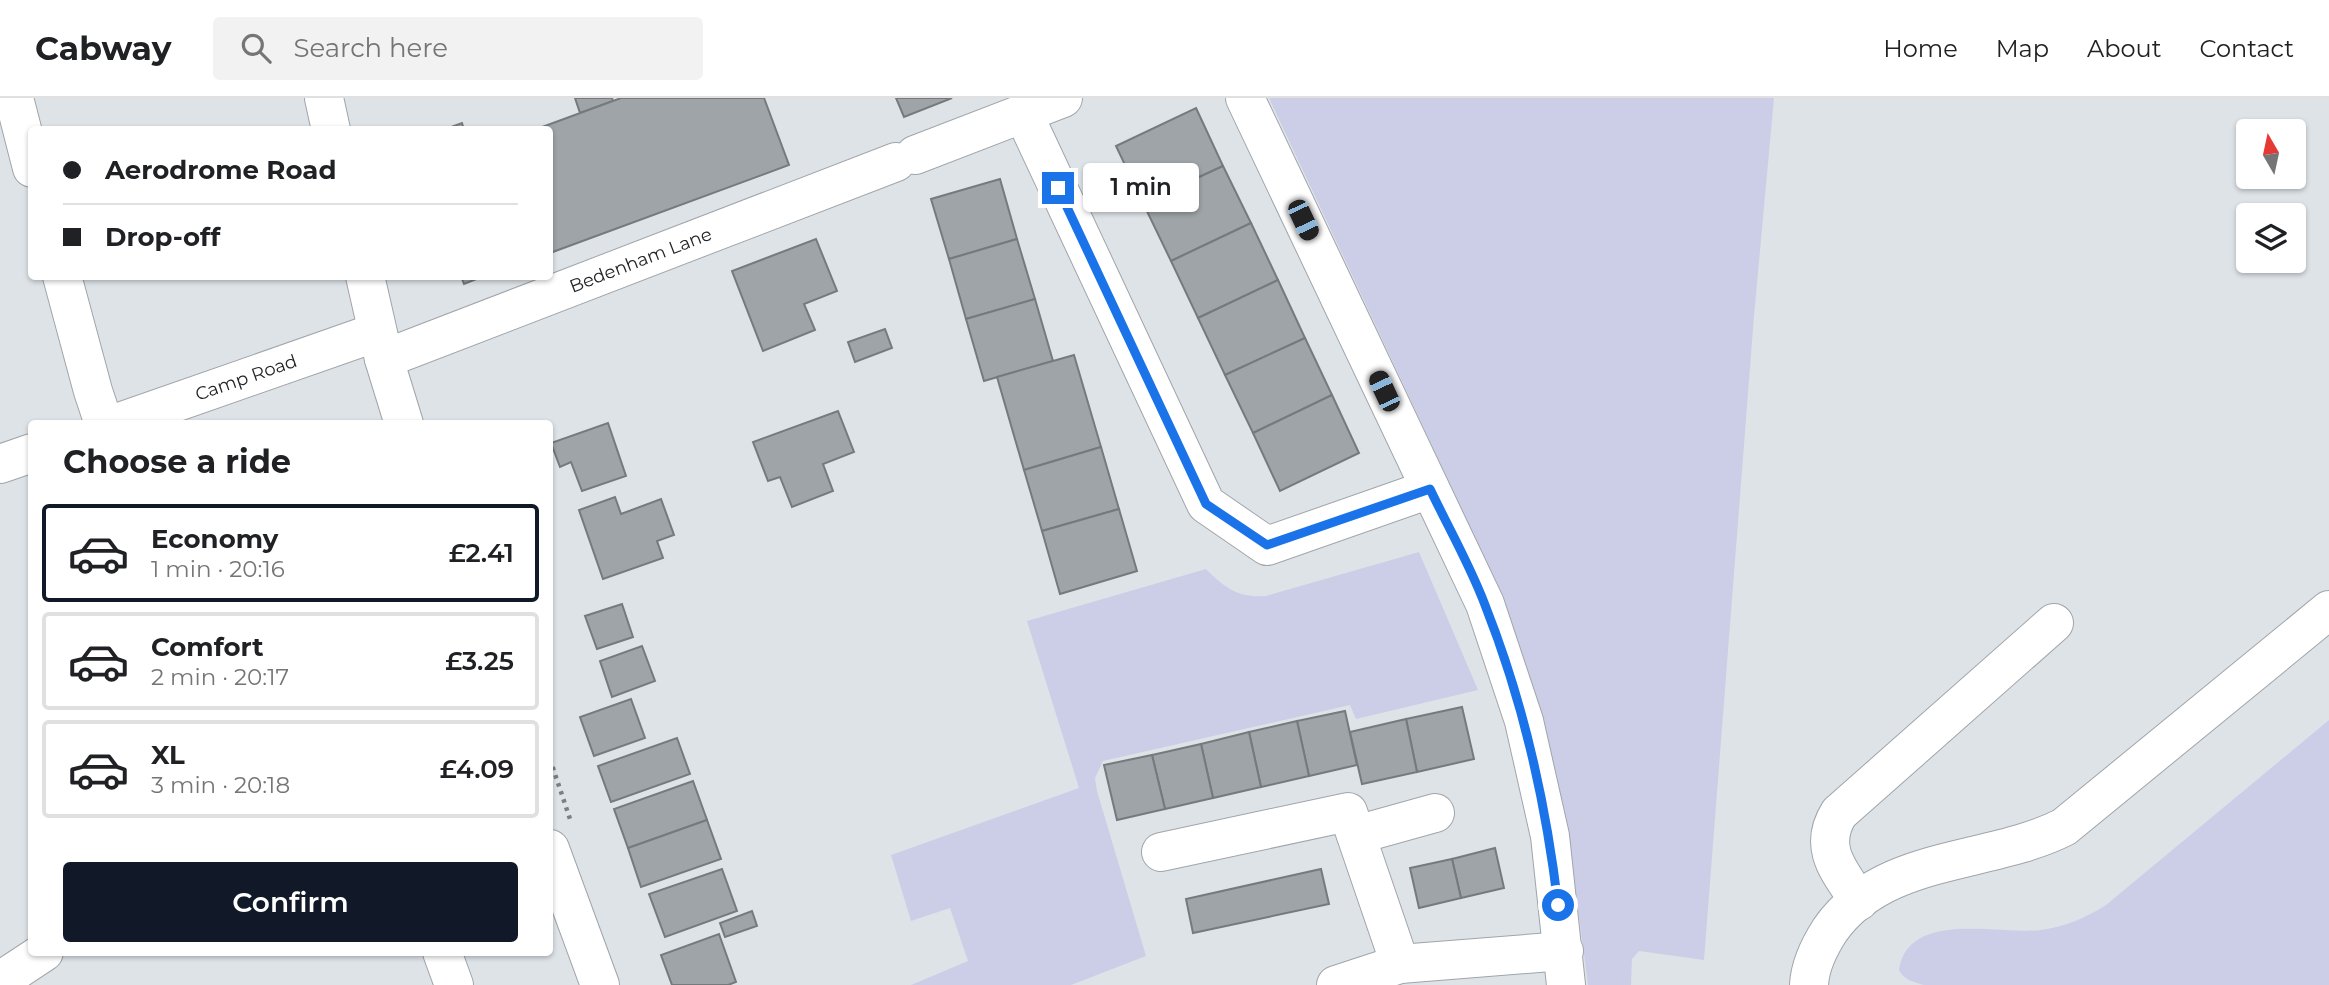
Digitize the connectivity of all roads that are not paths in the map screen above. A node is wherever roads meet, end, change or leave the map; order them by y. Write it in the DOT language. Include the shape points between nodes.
graph roads {
  1 [pos="14,98"];
  2 [pos="324,98"];
  3 [pos="1245,98"];
  4 [pos="1046,103"];
  5 [pos="330,126"];
  6 [pos="28,152"];
  7 [pos="63,280"];
  8 [pos="366,280"];
  9 [pos="381,345"];
  10 [pos="103,420"];
  11 [pos="128,420"];
  12 [pos="403,420"];
  13 [pos="28,454"];
  14 [pos="0,464"];
  15 [pos="1430,489"];
  16 [pos="2329,610"];
  17 [pos="2054,622"];
  18 [pos="1435,813"];
  19 [pos="1356,835"];
  20 [pos="1161,852"];
  21 [pos="553,857"];
  22 [pos="1859,901"];
  23 [pos="38,956"];
  24 [pos="443,956"];
  25 [pos="1400,964"];
  26 [pos="1565,968"];
  27 [pos="0,981"];
  28 [pos="454,985"];
  29 [pos="600,985"];
  30 [pos="1336,985"];
  31 [pos="1809,985"];
  1 -- 6 [label="street"];
  2 -- 5 [label="street"];
  3 -- 15 [label="street"];
  4 -- 9 [label="street, Bedenham Lane" via="906,159"];
  4 -- 15 [label="street" via="1206,504 1267,545"];
  7 -- 10 [label="street"];
  8 -- 9 [label="street"];
  9 -- 11 [label="street, Camp Road"];
  9 -- 12 [label="street"];
  13 -- 14 [label="street"];
  15 -- 26 [label="street" via="1485,604 1524,721 1550,836"];
  16 -- 22 [label="street" via="2064,827 2042,838 1917,871"];
  17 -- 22 [label="street" via="1839,813 1831,829 1832,858"];
  18 -- 19 [label="street"];
  19 -- 20 [label="street" via="1348,812"];
  19 -- 25 [label="street"];
  21 -- 29 [label="street"];
  22 -- 31 [label="street" via="1842,915 1821,945"];
  23 -- 27 [label="street"];
  24 -- 28 [label="street"];
  25 -- 26 [label="street"];
  25 -- 30 [label="street"];
}
